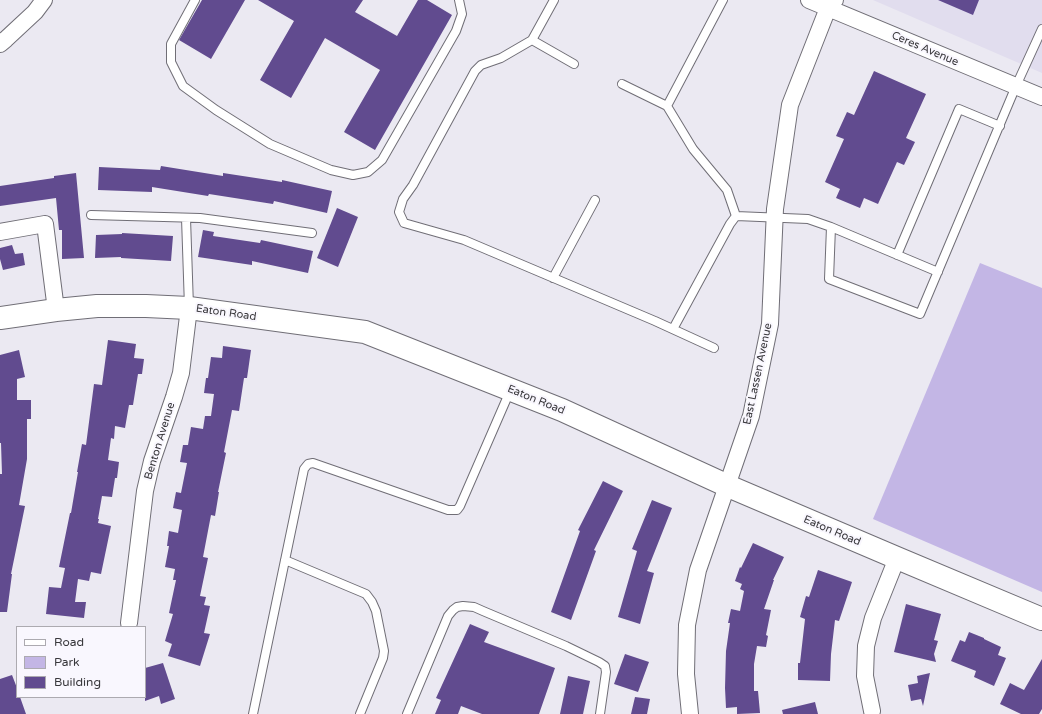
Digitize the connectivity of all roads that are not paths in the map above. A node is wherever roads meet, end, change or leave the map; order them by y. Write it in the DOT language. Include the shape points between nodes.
graph roads {
  1 [pos="44,0"];
  2 [pos="195,0"];
  3 [pos="459,0"];
  4 [pos="554,0"];
  5 [pos="724,0"];
  6 [pos="809,0"];
  7 [pos="830,3"];
  8 [pos="1041,34"];
  9 [pos="532,40"];
  10 [pos="0,44"];
  11 [pos="574,64"];
  12 [pos="622,84"];
  13 [pos="1016,86"];
  14 [pos="1042,97"];
  15 [pos="666,106"];
  16 [pos="1000,126"];
  17 [pos="595,200"];
  18 [pos="91,215"];
  19 [pos="736,216"];
  20 [pos="186,218"];
  21 [pos="775,218"];
  22 [pos="831,227"];
  23 [pos="0,232"];
  24 [pos="312,233"];
  25 [pos="897,255"];
  26 [pos="938,272"];
  27 [pos="553,278"];
  28 [pos="56,310"];
  29 [pos="188,315"];
  30 [pos="0,318"];
  31 [pos="673,329"];
  32 [pos="0,333"];
  33 [pos="714,348"];
  34 [pos="508,395"];
  35 [pos="726,492"];
  36 [pos="897,558"];
  37 [pos="285,560"];
  38 [pos="1042,619"];
  39 [pos="129,623"];
  40 [pos="872,711"];
  41 [pos="253,714"];
  42 [pos="360,714"];
  43 [pos="406,714"];
  44 [pos="600,714"];
  45 [pos="690,714"];
  1 -- 10 [label="street" via="35,12"];
  2 -- 3 [label="lane" via="171,44 171,62 183,86 270,144 331,170 353,175 368,172 382,160 456,31 462,14"];
  4 -- 9 [label="lane"];
  5 -- 15 [label="lane"];
  6 -- 7 [label="street, Ceres Avenue"];
  7 -- 13 [label="street, Ceres Avenue"];
  7 -- 21 [label="street, East Lassen Avenue" via="790,105"];
  8 -- 13 [label="lane"];
  9 -- 11 [label="lane"];
  9 -- 27 [label="lane" via="501,58 481,65 475,71 414,185 403,199 400,212 404,223 464,240"];
  12 -- 15 [label="lane"];
  13 -- 14 [label="street, Ceres Avenue"];
  13 -- 16 [label="lane"];
  15 -- 19 [label="lane" via="693,149 727,190"];
  16 -- 25 [label="lane" via="959,109"];
  16 -- 26 [label="lane"];
  17 -- 27 [label="lane"];
  18 -- 20 [label="lane"];
  19 -- 21 [label="lane"];
  19 -- 31 [label="lane"];
  20 -- 24 [label="lane"];
  20 -- 29 [label="lane"];
  21 -- 22 [label="lane" via="808,220"];
  21 -- 35 [label="street, East Lassen Avenue" via="770,324 751,416"];
  22 -- 25 [label="lane"];
  22 -- 26 [label="lane" via="830,279 920,314"];
  23 -- 28 [label="street" via="45,224"];
  25 -- 26 [label="lane"];
  27 -- 31 [label="lane"];
  28 -- 29 [label="street, Eaton Road" via="97,306 146,306"];
  28 -- 30 [label="street, Eaton Road"];
  29 -- 32 [label="street" via="60,321"];
  29 -- 34 [label="street, Eaton Road" via="364,332"];
  29 -- 39 [label="street, Benton Avenue" via="181,372 145,491"];
  31 -- 33 [label="lane"];
  34 -- 35 [label="street, Eaton Road" via="562,410"];
  34 -- 37 [label="lane" via="457,510 448,510 313,463 308,464 304,470"];
  35 -- 36 [label="street, Eaton Road"];
  35 -- 45 [label="street, East Lassen Avenue" via="698,570 688,625 686,674"];
  36 -- 38 [label="street, Eaton Road"];
  36 -- 40 [label="street" via="872,618 866,646 866,676"];
  37 -- 41 [label="lane"];
  37 -- 42 [label="lane" via="366,594 372,602 384,651"];
  43 -- 44 [label="lane" via="448,616 457,607 463,606 474,607 599,662 606,672"];
}
